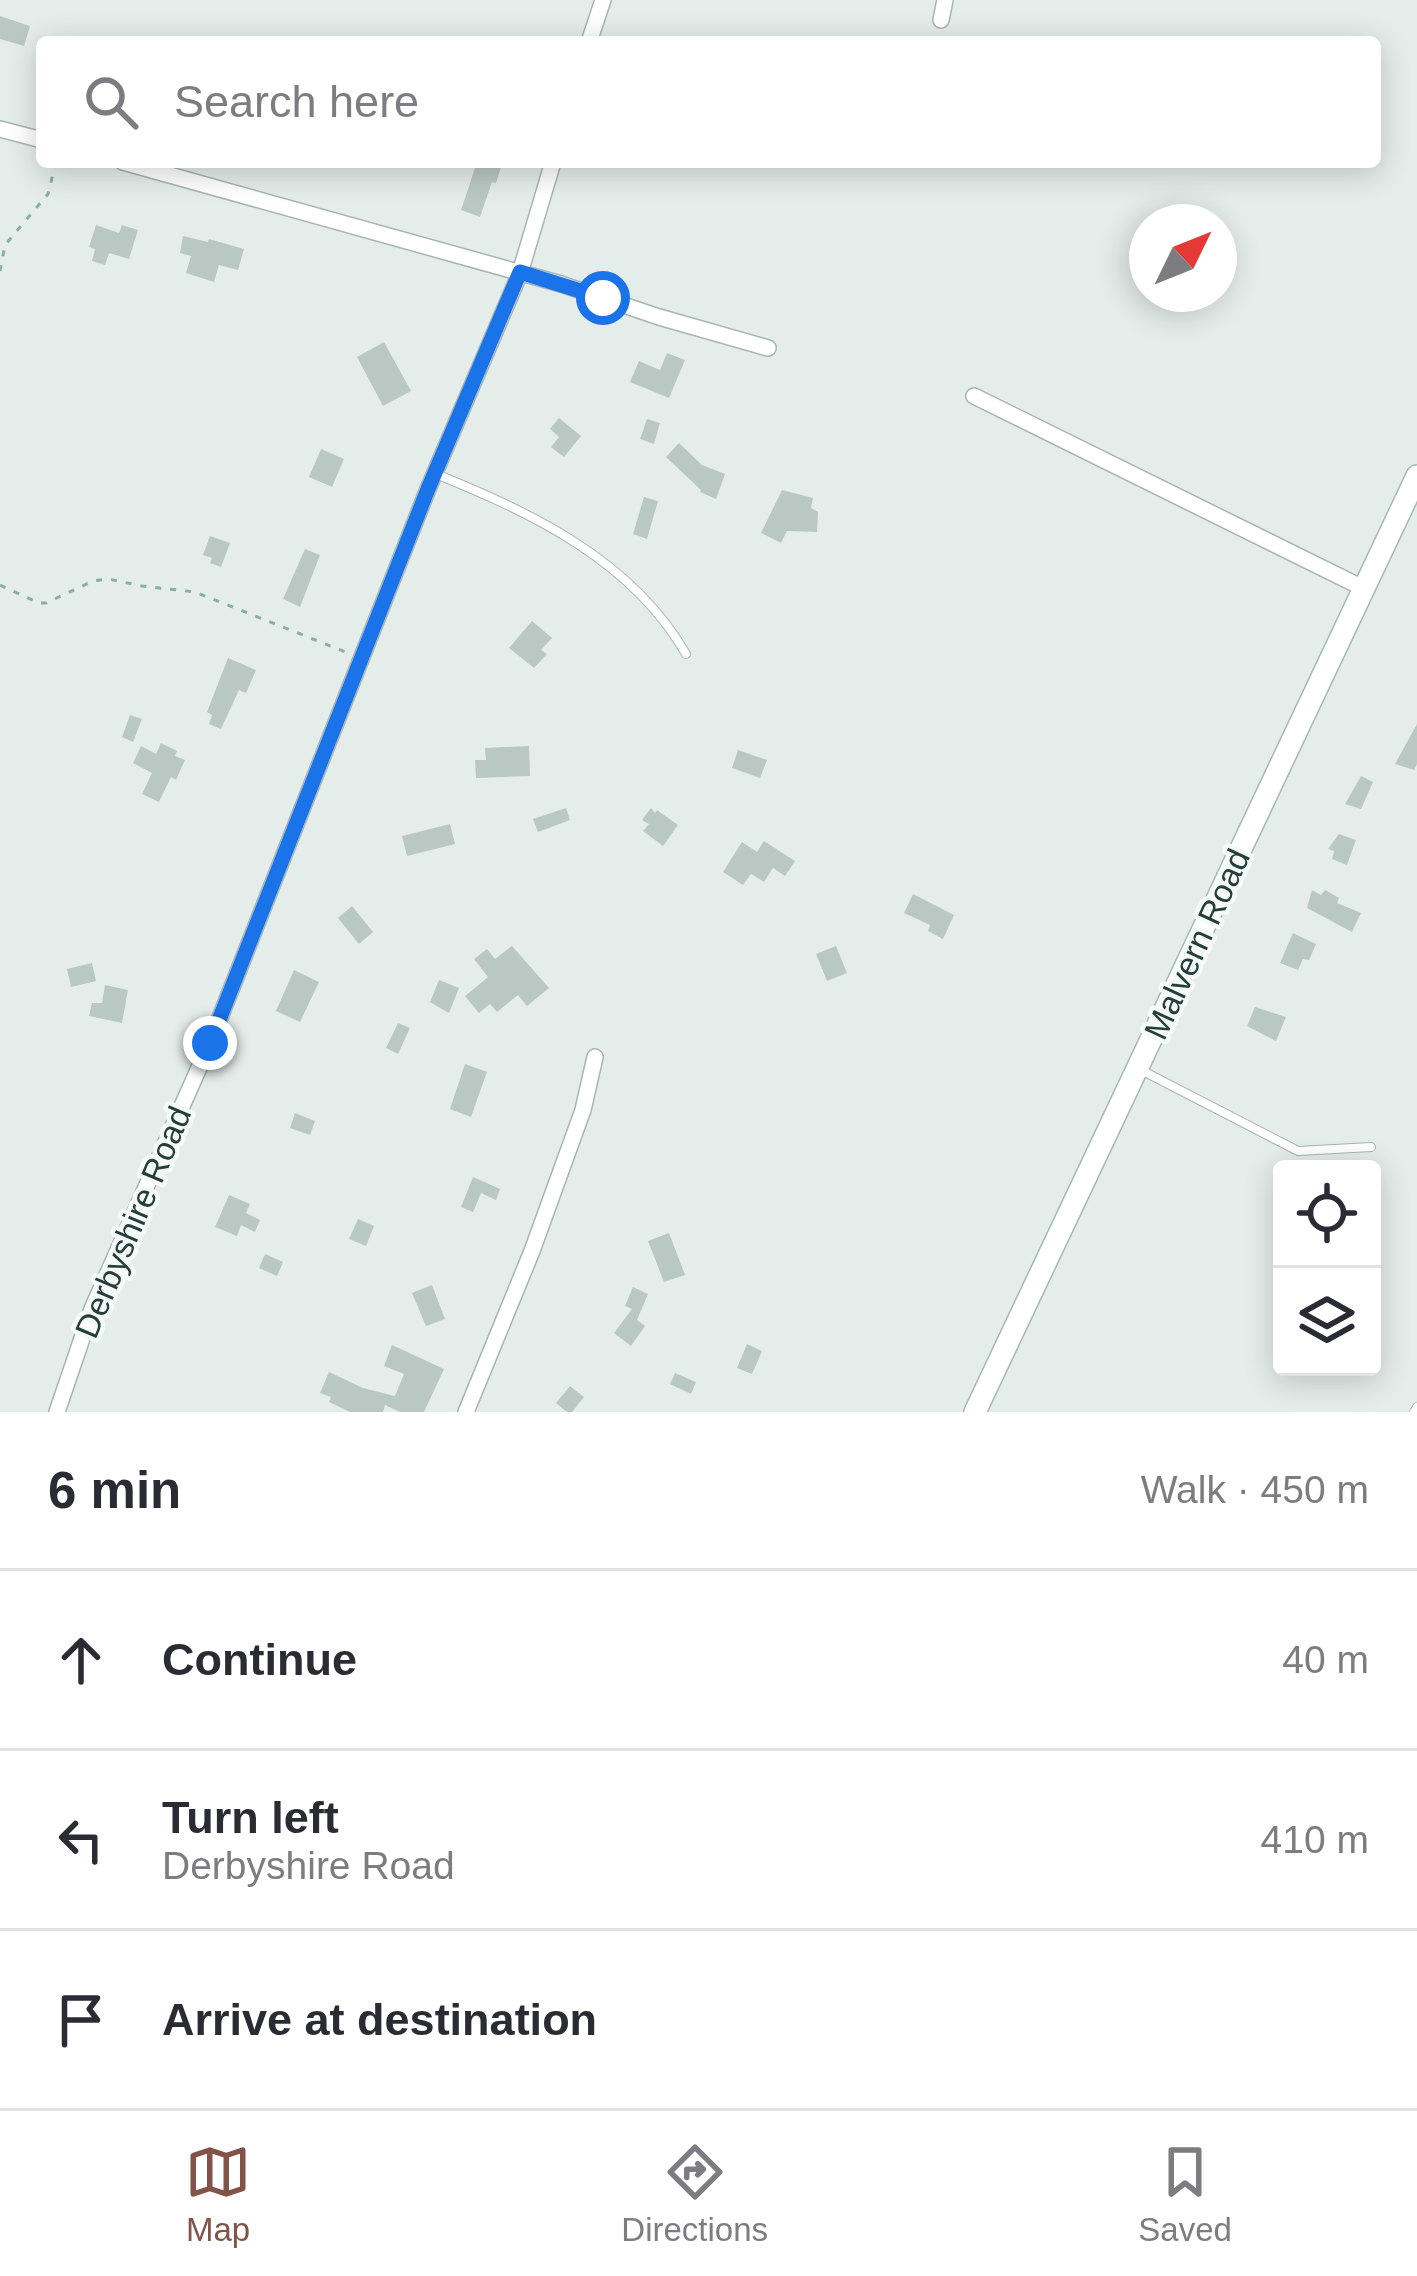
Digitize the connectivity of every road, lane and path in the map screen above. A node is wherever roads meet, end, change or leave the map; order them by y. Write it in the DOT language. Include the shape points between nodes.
graph roads {
  1 [pos="603,0"];
  2 [pos="945,0"];
  3 [pos="941,20"];
  4 [pos="591,36"];
  5 [pos="0,129"];
  6 [pos="36,138"];
  7 [pos="54,168"];
  8 [pos="145,168"];
  9 [pos="551,168"];
  10 [pos="0,271"];
  11 [pos="520,272"];
  12 [pos="768,348"];
  13 [pos="974,396"];
  14 [pos="434,474"];
  15 [pos="1417,476"];
  16 [pos="0,585"];
  17 [pos="1365,589"];
  18 [pos="686,654"];
  19 [pos="361,659"];
  20 [pos="595,1057"];
  21 [pos="1138,1068"];
  22 [pos="1371,1147"];
  23 [pos="57,1412"];
  24 [pos="466,1412"];
  25 [pos="975,1412"];
  1 -- 4 [label="street"];
  2 -- 3 [label="street"];
  5 -- 6 [label="street"];
  7 -- 10 [label="path" via="48,194 5,245"];
  8 -- 11 [label="street"];
  9 -- 11 [label="street, Derbyshire Road"];
  11 -- 12 [label="street"];
  11 -- 14 [label="street, Derbyshire Road"];
  13 -- 17 [label="street"];
  14 -- 18 [label="lane" via="578,544 656,609"];
  14 -- 19 [label="street, Derbyshire Road"];
  15 -- 17 [label="main road, Malvern Road"];
  16 -- 19 [label="path" via="46,604 107,579 194,592"];
  17 -- 21 [label="main road, Malvern Road"];
  19 -- 23 [label="street, Derbyshire Road" via="210,1043 92,1309"];
  20 -- 24 [label="street" via="584,1110"];
  21 -- 22 [label="lane" via="1298,1151"];
  21 -- 25 [label="main road, Malvern Road"];
}
